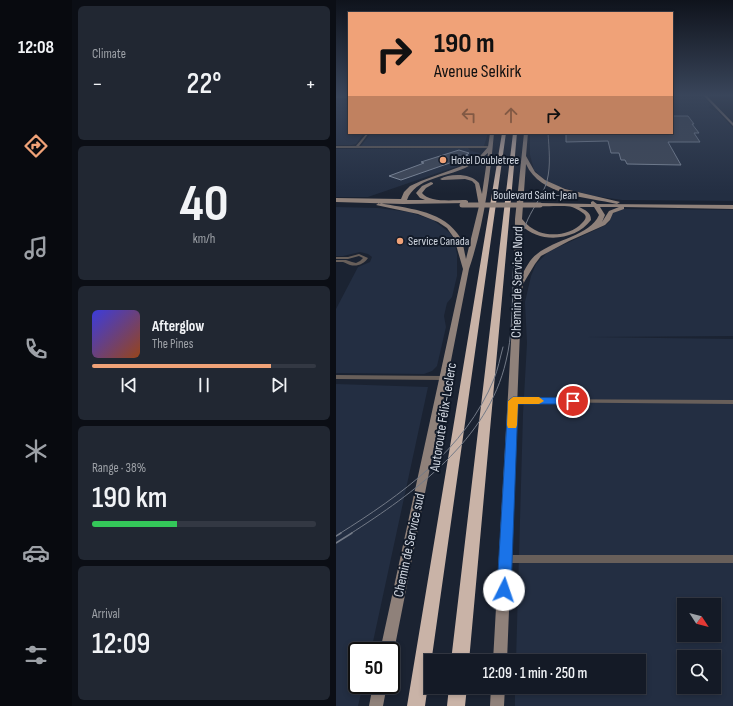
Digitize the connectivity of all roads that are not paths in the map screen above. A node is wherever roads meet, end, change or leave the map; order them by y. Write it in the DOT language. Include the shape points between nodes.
graph roads {
  1 [pos="367,134"];
  2 [pos="492,134"];
  3 [pos="504,134"];
  4 [pos="515,134"];
  5 [pos="526,134"];
  6 [pos="336,147"];
  7 [pos="357,147"];
  8 [pos="491,147"];
  9 [pos="525,157"];
  10 [pos="336,200"];
  11 [pos="434,202"];
  12 [pos="618,202"];
  13 [pos="405,203"];
  14 [pos="462,203"];
  15 [pos="733,203"];
  16 [pos="336,204"];
  17 [pos="374,204"];
  18 [pos="540,204"];
  19 [pos="594,204"];
  20 [pos="481,205"];
  21 [pos="568,205"];
  22 [pos="627,206"];
  23 [pos="733,207"];
  24 [pos="518,219"];
  25 [pos="592,228"];
  26 [pos="336,260"];
  27 [pos="347,260"];
  28 [pos="466,269"];
  29 [pos="520,284"];
  30 [pos="336,377"];
  31 [pos="443,378"];
  32 [pos="513,401"];
  33 [pos="733,402"];
  34 [pos="506,559"];
  35 [pos="733,559"];
  36 [pos="389,642"];
  37 [pos="461,654"];
  38 [pos="500,654"];
  39 [pos="378,694"];
  40 [pos="457,694"];
  41 [pos="498,694"];
  42 [pos="376,706"];
  43 [pos="416,706"];
  44 [pos="456,706"];
  45 [pos="497,706"];
  1 -- 7 [label="street"];
  2 -- 8 [label="main road, Chemin de Service sud"];
  3 -- 43 [label="highway, Autoroute Félix-Leclerc"];
  4 -- 37 [label="highway"];
  5 -- 9 [label="main road, Chemin de Service Nord"];
  6 -- 7 [label="street"];
  7 -- 8 [label="street"];
  8 -- 13 [label="main road" via="474,163 412,187 407,192"];
  8 -- 20 [label="main road, Chemin de Service sud" via="487,183"];
  9 -- 12 [label="main road" via="536,176 549,184 571,192"];
  9 -- 24 [label="main road, Chemin de Service Nord"];
  10 -- 13 [label="main road, Boulevard Saint-Jean"];
  11 -- 13 [label="main road, Boulevard Saint-Jean"];
  11 -- 14 [label="main road, Boulevard Saint-Jean"];
  11 -- 20 [label="main road" via="422,197 420,190 436,181 460,177 472,179 477,183"];
  12 -- 15 [label="main road, Boulevard Saint-Jean"];
  12 -- 19 [label="main road, Boulevard Saint-Jean"];
  13 -- 14 [label="main road, Boulevard Saint-Jean"];
  13 -- 17 [label="main road, Boulevard Saint-Jean"];
  14 -- 18 [label="main road, Boulevard Saint-Jean, bridge"];
  16 -- 17 [label="main road, Boulevard Saint-Jean"];
  17 -- 28 [label="main road" via="419,213 447,226 456,235"];
  18 -- 19 [label="main road, Boulevard Saint-Jean"];
  18 -- 21 [label="main road, Boulevard Saint-Jean"];
  19 -- 21 [label="main road, Boulevard Saint-Jean"];
  19 -- 22 [label="main road, Boulevard Saint-Jean"];
  19 -- 25 [label="main road" via="602,215"];
  20 -- 28 [label="main road, Chemin de Service sud"];
  21 -- 24 [label="main road" via="584,211 589,218 582,227 569,233 539,234 529,230"];
  22 -- 23 [label="main road, Boulevard Saint-Jean"];
  22 -- 25 [label="main road" via="613,211 605,223"];
  24 -- 29 [label="main road, Chemin de Service Nord" via="517,276"];
  25 -- 29 [label="main road" via="539,255"];
  26 -- 27 [label="street"];
  28 -- 31 [label="main road, Chemin de Service sud"];
  29 -- 32 [label="main road, Chemin de Service Nord"];
  30 -- 31 [label="street"];
  31 -- 36 [label="main road, Chemin de Service sud"];
  32 -- 33 [label="street"];
  32 -- 34 [label="main road, Chemin de Service Nord"];
  34 -- 35 [label="street"];
  34 -- 38 [label="main road, Chemin de Service Nord"];
  39 -- 42 [label="main road"];
  40 -- 44 [label="highway"];
  41 -- 45 [label="main road"];
}
